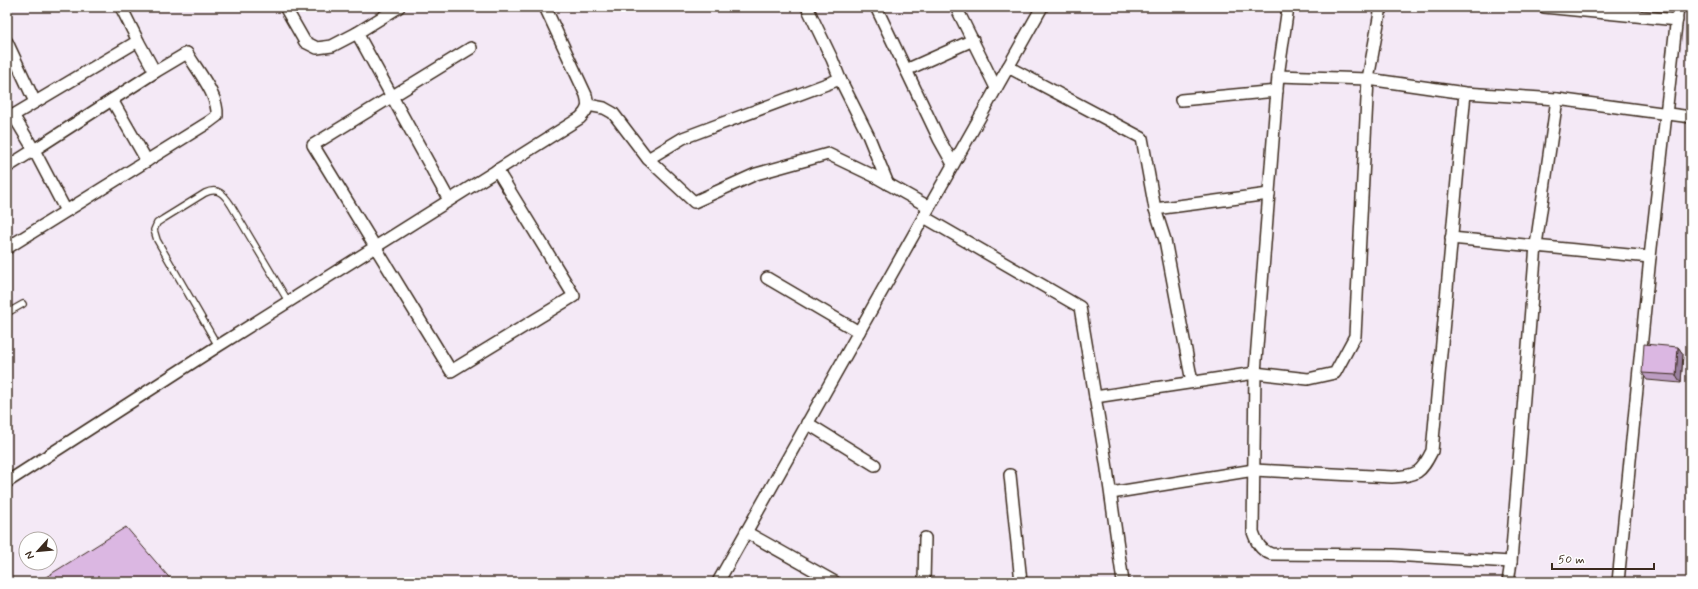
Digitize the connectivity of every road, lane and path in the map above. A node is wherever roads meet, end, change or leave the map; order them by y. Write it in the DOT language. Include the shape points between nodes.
graph roads {
  1 [pos="121,7"];
  2 [pos="285,7"];
  3 [pos="399,7"];
  4 [pos="545,7"];
  5 [pos="807,7"];
  6 [pos="876,7"];
  7 [pos="956,7"];
  8 [pos="1042,7"];
  9 [pos="1288,7"];
  10 [pos="1382,7"];
  11 [pos="1544,7"];
  12 [pos="1678,7"];
  13 [pos="1580,9"];
  14 [pos="1676,20"];
  15 [pos="357,33"];
  16 [pos="973,40"];
  17 [pos="7,42"];
  18 [pos="138,42"];
  19 [pos="471,48"];
  20 [pos="1008,67"];
  21 [pos="906,70"];
  22 [pos="155,72"];
  23 [pos="1278,76"];
  24 [pos="840,79"];
  25 [pos="1368,79"];
  26 [pos="996,88"];
  27 [pos="1277,90"];
  28 [pos="1465,93"];
  29 [pos="392,97"];
  30 [pos="1558,99"];
  31 [pos="112,100"];
  32 [pos="1181,100"];
  33 [pos="35,102"];
  34 [pos="588,105"];
  35 [pos="1667,114"];
  36 [pos="10,117"];
  37 [pos="1691,117"];
  38 [pos="34,150"];
  39 [pos="648,159"];
  40 [pos="147,161"];
  41 [pos="953,164"];
  42 [pos="7,168"];
  43 [pos="497,170"];
  44 [pos="888,184"];
  45 [pos="1269,194"];
  46 [pos="449,200"];
  47 [pos="1155,209"];
  48 [pos="66,211"];
  49 [pos="926,212"];
  50 [pos="1451,238"];
  51 [pos="1536,245"];
  52 [pos="375,246"];
  53 [pos="7,248"];
  54 [pos="1650,257"];
  55 [pos="767,278"];
  56 [pos="288,301"];
  57 [pos="23,304"];
  58 [pos="7,313"];
  59 [pos="859,332"];
  60 [pos="218,346"];
  61 [pos="1255,373"];
  62 [pos="1192,382"];
  63 [pos="1095,397"];
  64 [pos="807,424"];
  65 [pos="875,465"];
  66 [pos="1254,470"];
  67 [pos="1010,475"];
  68 [pos="7,482"];
  69 [pos="1111,493"];
  70 [pos="746,532"];
  71 [pos="925,538"];
  72 [pos="1511,562"];
  73 [pos="718,582"];
  74 [pos="835,582"];
  75 [pos="924,582"];
  76 [pos="1021,582"];
  77 [pos="1123,582"];
  78 [pos="1508,582"];
  79 [pos="1618,582"];
  1 -- 18 [label="street"];
  2 -- 15 [label="street" via="305,42 317,48 332,46"];
  3 -- 15 [label="street"];
  4 -- 34 [label="street" via="586,95"];
  5 -- 24 [label="street"];
  6 -- 21 [label="street"];
  7 -- 16 [label="street"];
  8 -- 20 [label="street"];
  9 -- 23 [label="street"];
  10 -- 25 [label="street"];
  11 -- 13 [label="street"];
  12 -- 14 [label="street"];
  13 -- 14 [label="street"];
  14 -- 35 [label="street"];
  15 -- 29 [label="street"];
  16 -- 21 [label="street"];
  16 -- 26 [label="street"];
  17 -- 33 [label="street"];
  18 -- 22 [label="street"];
  18 -- 33 [label="street"];
  19 -- 29 [label="street"];
  20 -- 26 [label="street"];
  20 -- 47 [label="street" via="1142,138"];
  21 -- 41 [label="street"];
  22 -- 31 [label="street"];
  22 -- 40 [label="street" via="187,53 214,98 217,110 216,116 209,122"];
  23 -- 25 [label="street"];
  23 -- 27 [label="street"];
  24 -- 39 [label="street" via="683,138"];
  24 -- 44 [label="street"];
  25 -- 28 [label="street"];
  25 -- 61 [label="street" via="1355,336 1335,372 1308,380"];
  26 -- 41 [label="street"];
  27 -- 32 [label="street"];
  27 -- 45 [label="street"];
  28 -- 30 [label="street"];
  28 -- 50 [label="street"];
  29 -- 46 [label="street"];
  29 -- 52 [label="street" via="313,145"];
  30 -- 35 [label="street"];
  30 -- 51 [label="street"];
  31 -- 38 [label="street"];
  31 -- 40 [label="street"];
  33 -- 36 [label="street"];
  34 -- 39 [label="street" via="604,108 613,113"];
  34 -- 43 [label="street" via="580,118"];
  35 -- 37 [label="street"];
  35 -- 54 [label="street"];
  36 -- 38 [label="street"];
  38 -- 42 [label="street"];
  38 -- 48 [label="street"];
  39 -- 44 [label="street" via="694,202 756,174 828,154"];
  40 -- 48 [label="street"];
  41 -- 49 [label="street"];
  43 -- 46 [label="street"];
  43 -- 52 [label="street" via="574,296 451,371"];
  44 -- 49 [label="street"];
  45 -- 47 [label="street"];
  45 -- 61 [label="street"];
  46 -- 52 [label="street"];
  47 -- 62 [label="street" via="1165,240"];
  48 -- 53 [label="street"];
  49 -- 59 [label="street"];
  49 -- 63 [label="street" via="1080,306"];
  50 -- 51 [label="street"];
  50 -- 66 [label="street" via="1432,451 1424,468 1408,476 1392,477"];
  51 -- 54 [label="street"];
  51 -- 72 [label="street"];
  52 -- 56 [label="street"];
  54 -- 79 [label="street"];
  55 -- 59 [label="street"];
  56 -- 60 [label="street"];
  56 -- 60 [label="lane" via="231,205 218,191 211,190 205,193 163,219 157,223 154,230 157,240"];
  57 -- 58 [label="lane"];
  59 -- 64 [label="street"];
  60 -- 68 [label="street"];
  61 -- 62 [label="street"];
  61 -- 66 [label="street"];
  62 -- 63 [label="street"];
  63 -- 69 [label="street"];
  64 -- 65 [label="street"];
  64 -- 70 [label="street"];
  66 -- 69 [label="street"];
  66 -- 72 [label="street" via="1253,532 1257,543 1271,554 1393,555"];
  67 -- 76 [label="street"];
  69 -- 77 [label="street"];
  70 -- 73 [label="street"];
  70 -- 74 [label="street"];
  71 -- 75 [label="street"];
  72 -- 78 [label="street"];
}
